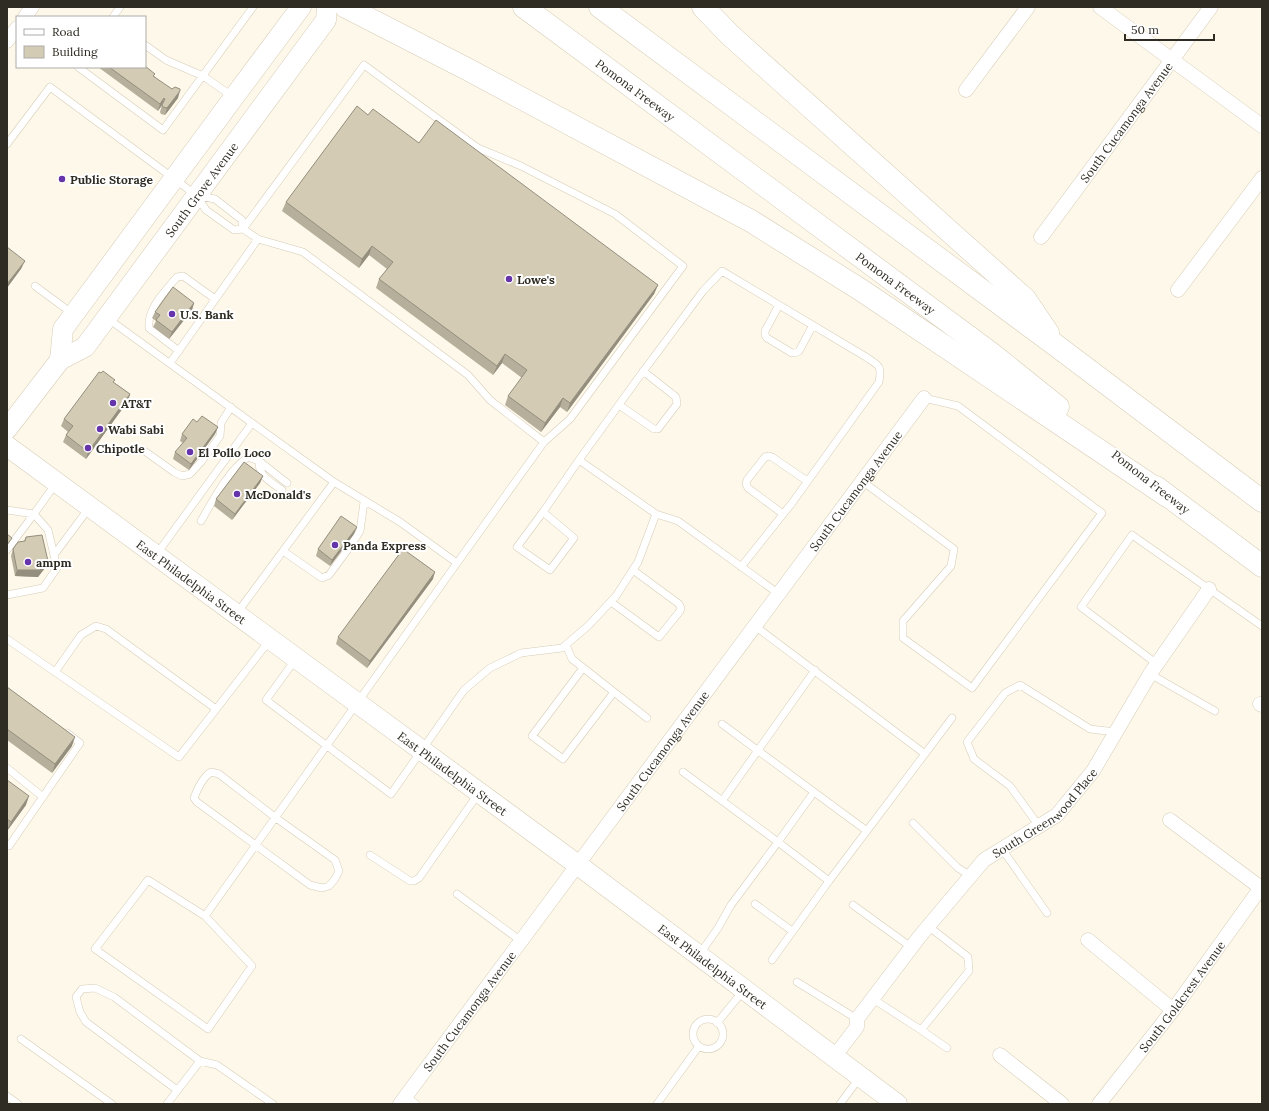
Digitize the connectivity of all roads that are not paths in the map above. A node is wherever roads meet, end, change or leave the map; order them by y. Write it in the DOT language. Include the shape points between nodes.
graph roads {
  1 [pos="120,7"];
  2 [pos="252,7"];
  3 [pos="301,7"];
  4 [pos="327,7"];
  5 [pos="346,7"];
  6 [pos="524,7"];
  7 [pos="600,7"];
  8 [pos="703,7"];
  9 [pos="1028,7"];
  10 [pos="1100,7"];
  11 [pos="1211,7"];
  12 [pos="114,16"];
  13 [pos="16,29"];
  14 [pos="7,41"];
  15 [pos="146,46"];
  16 [pos="1172,60"];
  17 [pos="79,68"];
  18 [pos="203,76"];
  19 [pos="966,90"];
  20 [pos="234,97"];
  21 [pos="183,104"];
  22 [pos="175,106"];
  23 [pos="1262,126"];
  24 [pos="7,144"];
  25 [pos="174,178"];
  26 [pos="1262,178"];
  27 [pos="196,195"];
  28 [pos="243,229"];
  29 [pos="1041,237"];
  30 [pos="258,239"];
  31 [pos="35,286"];
  32 [pos="1178,290"];
  33 [pos="215,299"];
  34 [pos="779,305"];
  35 [pos="73,315"];
  36 [pos="107,318"];
  37 [pos="813,325"];
  38 [pos="1058,347"];
  39 [pos="179,350"];
  40 [pos="60,360"];
  41 [pos="170,363"];
  42 [pos="643,371"];
  43 [pos="924,398"];
  44 [pos="619,405"];
  45 [pos="231,407"];
  46 [pos="252,423"];
  47 [pos="7,429"];
  48 [pos="544,442"];
  49 [pos="7,446"];
  50 [pos="146,452"];
  51 [pos="579,460"];
  52 [pos="259,461"];
  53 [pos="807,481"];
  54 [pos="862,481"];
  55 [pos="57,482"];
  56 [pos="334,482"];
  57 [pos="287,483"];
  58 [pos="282,490"];
  59 [pos="1167,496"];
  60 [pos="1262,501"];
  61 [pos="364,502"];
  62 [pos="90,507"];
  63 [pos="7,510"];
  64 [pos="543,512"];
  65 [pos="34,514"];
  66 [pos="656,514"];
  67 [pos="783,514"];
  68 [pos="201,521"];
  69 [pos="7,550"];
  70 [pos="283,551"];
  71 [pos="54,555"];
  72 [pos="156,555"];
  73 [pos="457,563"];
  74 [pos="1262,566"];
  75 [pos="742,567"];
  76 [pos="633,570"];
  77 [pos="1209,589"];
  78 [pos="779,594"];
  79 [pos="7,596"];
  80 [pos="611,602"];
  81 [pos="237,614"];
  82 [pos="755,626"];
  83 [pos="1262,626"];
  84 [pos="7,639"];
  85 [pos="270,639"];
  86 [pos="566,645"];
  87 [pos="296,658"];
  88 [pos="583,668"];
  89 [pos="1153,669"];
  90 [pos="815,670"];
  91 [pos="55,672"];
  92 [pos="614,692"];
  93 [pos="358,703"];
  94 [pos="216,709"];
  95 [pos="1215,711"];
  96 [pos="647,718"];
  97 [pos="952,718"];
  98 [pos="722,724"];
  99 [pos="62,729"];
  100 [pos="1116,732"];
  101 [pos="327,746"];
  102 [pos="421,750"];
  103 [pos="757,750"];
  104 [pos="925,754"];
  105 [pos="7,768"];
  106 [pos="683,772"];
  107 [pos="479,792"];
  108 [pos="814,792"];
  109 [pos="43,797"];
  110 [pos="722,801"];
  111 [pos="276,818"];
  112 [pos="1170,820"];
  113 [pos="913,823"];
  114 [pos="1039,826"];
  115 [pos="867,831"];
  116 [pos="778,842"];
  117 [pos="7,845"];
  118 [pos="256,845"];
  119 [pos="1002,849"];
  120 [pos="370,856"];
  121 [pos="578,865"];
  122 [pos="971,876"];
  123 [pos="829,881"];
  124 [pos="1261,887"];
  125 [pos="458,894"];
  126 [pos="755,904"];
  127 [pos="853,905"];
  128 [pos="1047,913"];
  129 [pos="205,916"];
  130 [pos="928,926"];
  131 [pos="792,931"];
  132 [pos="1088,940"];
  133 [pos="521,941"];
  134 [pos="911,947"];
  135 [pos="698,955"];
  136 [pos="772,960"];
  137 [pos="797,982"];
  138 [pos="744,989"];
  139 [pos="872,999"];
  140 [pos="1173,1010"];
  141 [pos="857,1019"];
  142 [pos="717,1023"];
  143 [pos="921,1030"];
  144 [pos="21,1039"];
  145 [pos="699,1046"];
  146 [pos="947,1048"];
  147 [pos="830,1054"];
  148 [pos="1000,1055"];
  149 [pos="200,1061"];
  150 [pos="860,1076"];
  151 [pos="177,1090"];
  152 [pos="7,1096"];
  153 [pos="407,1101"];
  154 [pos="18,1104"];
  155 [pos="112,1104"];
  156 [pos="167,1104"];
  157 [pos="274,1104"];
  158 [pos="656,1104"];
  159 [pos="840,1104"];
  160 [pos="897,1104"];
  161 [pos="1062,1104"];
  162 [pos="1099,1104"];
  1 -- 12 [label="lane"];
  2 -- 18 [label="lane"];
  3 -- 20 [label="street"];
  4 -- 27 [label="street, South Grove Avenue" via="326,20"];
  5 -- 59 [label="highway" via="751,221 861,290"];
  6 -- 59 [label="highway, Pomona Freeway" via="992,354"];
  7 -- 38 [label="highway"];
  8 -- 38 [label="highway" via="741,46 1025,299"];
  9 -- 19 [label="street"];
  10 -- 16 [label="street"];
  11 -- 16 [label="street, South Cucamonga Avenue"];
  13 -- 14 [label="street"];
  15 -- 18 [label="lane" via="166,60"];
  16 -- 23 [label="street"];
  16 -- 29 [label="street, South Cucamonga Avenue"];
  17 -- 21 [label="lane" via="163,130"];
  18 -- 20 [label="lane"];
  18 -- 21 [label="lane"];
  20 -- 25 [label="street"];
  21 -- 22 [label="lane"];
  24 -- 25 [label="lane" via="50,87"];
  25 -- 27 [label="lane"];
  25 -- 35 [label="street"];
  26 -- 32 [label="street"];
  27 -- 28 [label="lane" via="206,210 234,230"];
  27 -- 28 [label="lane" via="214,199 242,220"];
  27 -- 36 [label="street, South Grove Avenue"];
  28 -- 30 [label="lane"];
  28 -- 48 [label="lane" via="364,66 478,148 521,166 614,214 683,266 570,419"];
  30 -- 33 [label="lane"];
  30 -- 48 [label="lane" via="303,252 468,375 490,400"];
  31 -- 35 [label="lane"];
  33 -- 39 [label="lane"];
  33 -- 39 [label="lane" via="183,276 177,277 154,307 148,319 149,328"];
  34 -- 37 [label="lane"];
  34 -- 37 [label="lane" via="764,335 792,353 799,351"];
  34 -- 42 [label="lane" via="722,271"];
  35 -- 40 [label="street" via="63,329"];
  36 -- 40 [label="street, South Grove Avenue" via="85,347"];
  36 -- 41 [label="lane"];
  37 -- 53 [label="lane" via="878,365 881,371 879,382"];
  38 -- 60 [label="highway"];
  39 -- 41 [label="lane"];
  40 -- 47 [label="street, South Grove Avenue"];
  41 -- 45 [label="lane"];
  42 -- 44 [label="lane"];
  42 -- 44 [label="lane" via="676,397 677,404 658,429 654,429"];
  43 -- 54 [label="street, South Cucamonga Avenue"];
  43 -- 54 [label="lane" via="958,406 1102,513 972,688 903,638 903,621 951,566 954,549"];
  44 -- 51 [label="lane"];
  45 -- 46 [label="lane"];
  45 -- 50 [label="lane" via="221,423 220,436 190,474 182,476 174,472"];
  46 -- 56 [label="lane"];
  46 -- 72 [label="lane"];
  48 -- 73 [label="lane"];
  49 -- 55 [label="street, East Philadelphia Street"];
  51 -- 64 [label="lane"];
  51 -- 66 [label="lane"];
  52 -- 57 [label="lane"];
  52 -- 58 [label="lane" via="261,472 266,479"];
  52 -- 68 [label="lane" via="248,457 241,463 227,479"];
  53 -- 67 [label="lane"];
  53 -- 67 [label="lane" via="768,456 747,480 748,488"];
  54 -- 78 [label="street, South Cucamonga Avenue"];
  55 -- 62 [label="street, East Philadelphia Street"];
  55 -- 65 [label="lane"];
  56 -- 61 [label="lane"];
  56 -- 70 [label="lane"];
  59 -- 74 [label="highway, Pomona Freeway"];
  61 -- 70 [label="lane" via="360,531 329,575 322,578"];
  61 -- 73 [label="lane" via="400,522"];
  62 -- 71 [label="lane"];
  62 -- 72 [label="street, East Philadelphia Street"];
  63 -- 65 [label="lane"];
  64 -- 64 [label="lane" via="574,538 550,570 517,547"];
  65 -- 69 [label="lane"];
  65 -- 71 [label="lane" via="48,530"];
  66 -- 75 [label="lane" via="678,521"];
  66 -- 76 [label="lane"];
  67 -- 75 [label="lane"];
  70 -- 81 [label="lane"];
  71 -- 79 [label="lane" via="57,568 43,588"];
  72 -- 81 [label="street, East Philadelphia Street"];
  73 -- 93 [label="lane"];
  75 -- 78 [label="lane"];
  76 -- 80 [label="lane"];
  76 -- 80 [label="lane" via="679,604 680,611 659,637"];
  77 -- 83 [label="lane"];
  77 -- 89 [label="street, South Greenwood Place"];
  77 -- 89 [label="lane" via="1132,535 1081,607"];
  78 -- 82 [label="street, South Cucamonga Avenue"];
  80 -- 86 [label="lane"];
  81 -- 85 [label="street, East Philadelphia Street"];
  82 -- 90 [label="lane"];
  82 -- 121 [label="street, South Cucamonga Avenue"];
  84 -- 91 [label="lane"];
  85 -- 87 [label="street, East Philadelphia Street"];
  85 -- 94 [label="lane"];
  86 -- 88 [label="lane" via="572,659"];
  86 -- 102 [label="lane" via="562,648 522,652 490,668 464,690"];
  87 -- 93 [label="street, East Philadelphia Street"];
  87 -- 101 [label="lane" via="266,700"];
  88 -- 92 [label="lane"];
  88 -- 92 [label="lane" via="532,736 563,759"];
  89 -- 95 [label="lane"];
  89 -- 100 [label="street, South Greenwood Place"];
  90 -- 103 [label="lane"];
  90 -- 104 [label="lane"];
  91 -- 94 [label="lane" via="81,635 96,626 106,629"];
  91 -- 94 [label="lane" via="179,757"];
  92 -- 96 [label="lane"];
  93 -- 101 [label="lane"];
  93 -- 102 [label="street, East Philadelphia Street"];
  97 -- 104 [label="lane"];
  98 -- 103 [label="lane"];
  99 -- 109 [label="lane" via="80,743"];
  100 -- 114 [label="street, South Greenwood Place" via="1093,771 1057,815"];
  100 -- 114 [label="lane" via="1090,729 1020,685 1005,693 967,742 974,759 1010,786"];
  101 -- 102 [label="lane" via="391,794"];
  101 -- 111 [label="lane"];
  102 -- 107 [label="street, East Philadelphia Street"];
  103 -- 108 [label="lane"];
  103 -- 110 [label="lane"];
  104 -- 115 [label="lane"];
  105 -- 109 [label="lane"];
  106 -- 110 [label="lane"];
  107 -- 120 [label="lane" via="419,878 414,881"];
  107 -- 121 [label="street, East Philadelphia Street"];
  108 -- 115 [label="lane"];
  108 -- 116 [label="lane"];
  109 -- 117 [label="lane" via="9,846"];
  110 -- 116 [label="lane"];
  111 -- 118 [label="lane"];
  111 -- 118 [label="lane" via="335,860 339,871 335,879 329,886 322,888 310,885"];
  111 -- 118 [label="lane" via="219,774 208,773 194,798"];
  112 -- 124 [label="street"];
  113 -- 122 [label="lane" via="958,868"];
  114 -- 119 [label="street, South Greenwood Place"];
  115 -- 123 [label="lane"];
  116 -- 123 [label="lane"];
  116 -- 135 [label="lane"];
  118 -- 129 [label="lane"];
  119 -- 122 [label="street, South Greenwood Place" via="984,860"];
  119 -- 128 [label="lane"];
  121 -- 133 [label="street, South Cucamonga Avenue"];
  121 -- 135 [label="street, East Philadelphia Street"];
  122 -- 130 [label="street, South Greenwood Place"];
  123 -- 131 [label="lane"];
  124 -- 140 [label="street, South Goldcrest Avenue"];
  125 -- 133 [label="lane"];
  126 -- 131 [label="lane"];
  127 -- 134 [label="lane"];
  129 -- 129 [label="lane" via="148,880 95,949 208,1029 252,966"];
  130 -- 134 [label="street, South Greenwood Place"];
  130 -- 143 [label="lane" via="968,958 969,971"];
  131 -- 136 [label="lane"];
  132 -- 140 [label="street"];
  133 -- 153 [label="street, South Cucamonga Avenue"];
  134 -- 139 [label="street, South Greenwood Place"];
  135 -- 138 [label="street, East Philadelphia Street"];
  137 -- 141 [label="lane"];
  138 -- 142 [label="lane"];
  138 -- 147 [label="street, East Philadelphia Street"];
  139 -- 141 [label="street, South Greenwood Place"];
  139 -- 143 [label="lane"];
  140 -- 162 [label="street, South Goldcrest Avenue"];
  141 -- 147 [label="street, South Greenwood Place" via="857,1027"];
  142 -- 145 [label="lane" via="722,1036 718,1044 710,1049"];
  142 -- 145 [label="lane" via="708,1019 695,1026 693,1036"];
  143 -- 146 [label="lane"];
  144 -- 155 [label="lane"];
  145 -- 158 [label="lane"];
  147 -- 150 [label="street, East Philadelphia Street"];
  148 -- 161 [label="street"];
  149 -- 151 [label="lane"];
  149 -- 151 [label="lane" via="114,997 95,988 82,989 76,997 86,1022"];
  149 -- 157 [label="lane" via="217,1065"];
  150 -- 159 [label="lane"];
  150 -- 160 [label="street, East Philadelphia Street"];
  151 -- 156 [label="lane"];
  152 -- 154 [label="lane"];
}
